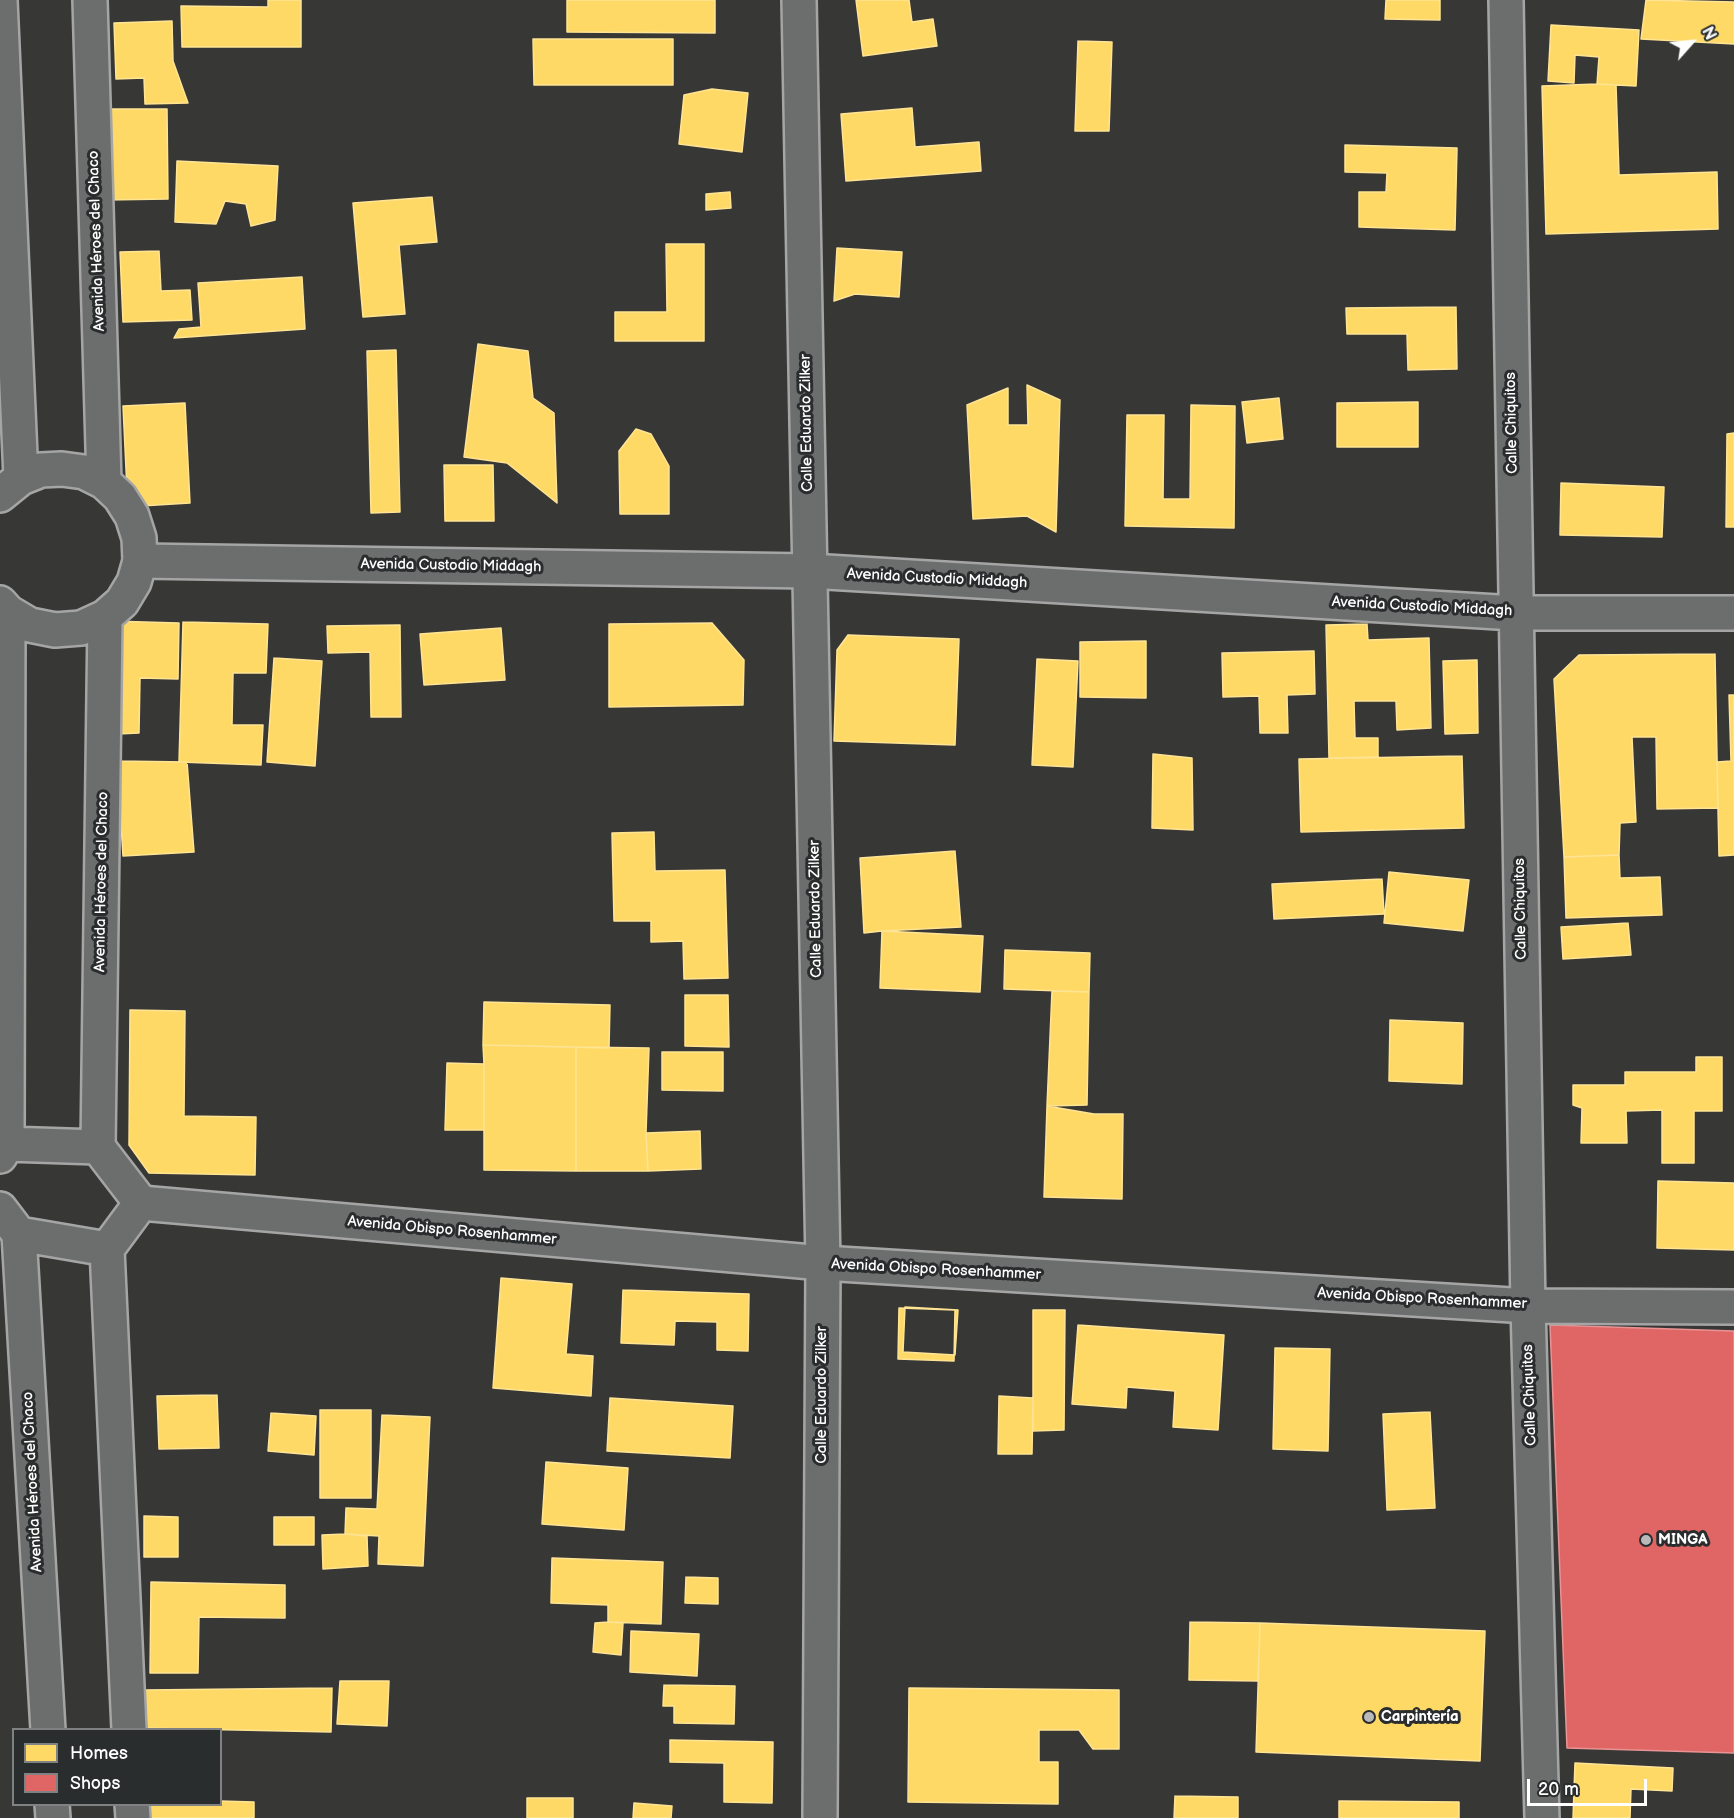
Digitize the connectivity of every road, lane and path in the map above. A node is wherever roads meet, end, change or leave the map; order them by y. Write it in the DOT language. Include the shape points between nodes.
graph roads {
  1 [pos="0,0"];
  2 [pos="90,0"];
  3 [pos="799,0"];
  4 [pos="1506,0"];
  5 [pos="104,482"];
  6 [pos="10,486"];
  7 [pos="140,561"];
  8 [pos="810,571"];
  9 [pos="4,607"];
  10 [pos="1515,613"];
  11 [pos="1734,613"];
  12 [pos="105,617"];
  13 [pos="98,1147"];
  14 [pos="3,1150"];
  15 [pos="141,1203"];
  16 [pos="9,1221"];
  17 [pos="107,1249"];
  18 [pos="823,1263"];
  19 [pos="1528,1306"];
  20 [pos="1734,1307"];
  21 [pos="48,1728"];
  22 [pos="129,1728"];
  23 [pos="820,1818"];
  24 [pos="1542,1818"];
  1 -- 6 [label="street"];
  2 -- 5 [label="street, Avenida Héroes del Chaco"];
  3 -- 8 [label="street, Calle Eduardo Zilker"];
  4 -- 10 [label="street, Calle Chiquitos"];
  5 -- 6 [label="street" via="84,472 62,469 41,470"];
  5 -- 7 [label="street" via="132,516 139,538"];
  7 -- 8 [label="street, Avenida Custodio Middagh"];
  7 -- 12 [label="street" via="122,602"];
  8 -- 10 [label="street, Avenida Custodio Middagh"];
  8 -- 18 [label="street, Calle Eduardo Zilker"];
  9 -- 12 [label="street" via="30,625 56,630 81,628"];
  9 -- 14 [label="street"];
  10 -- 11 [label="street, Avenida Custodio Middagh"];
  10 -- 19 [label="street, Calle Chiquitos"];
  12 -- 13 [label="street, Avenida Héroes del Chaco"];
  13 -- 14 [label="street"];
  13 -- 15 [label="street"];
  15 -- 17 [label="street"];
  15 -- 18 [label="street, Avenida Obispo Rosenhammer"];
  16 -- 17 [label="street"];
  16 -- 21 [label="street, Avenida Héroes del Chaco"];
  17 -- 22 [label="street"];
  18 -- 19 [label="street, Avenida Obispo Rosenhammer"];
  18 -- 23 [label="street, Calle Eduardo Zilker"];
  19 -- 20 [label="street, Avenida Obispo Rosenhammer"];
  19 -- 24 [label="street, Calle Chiquitos"];
}
